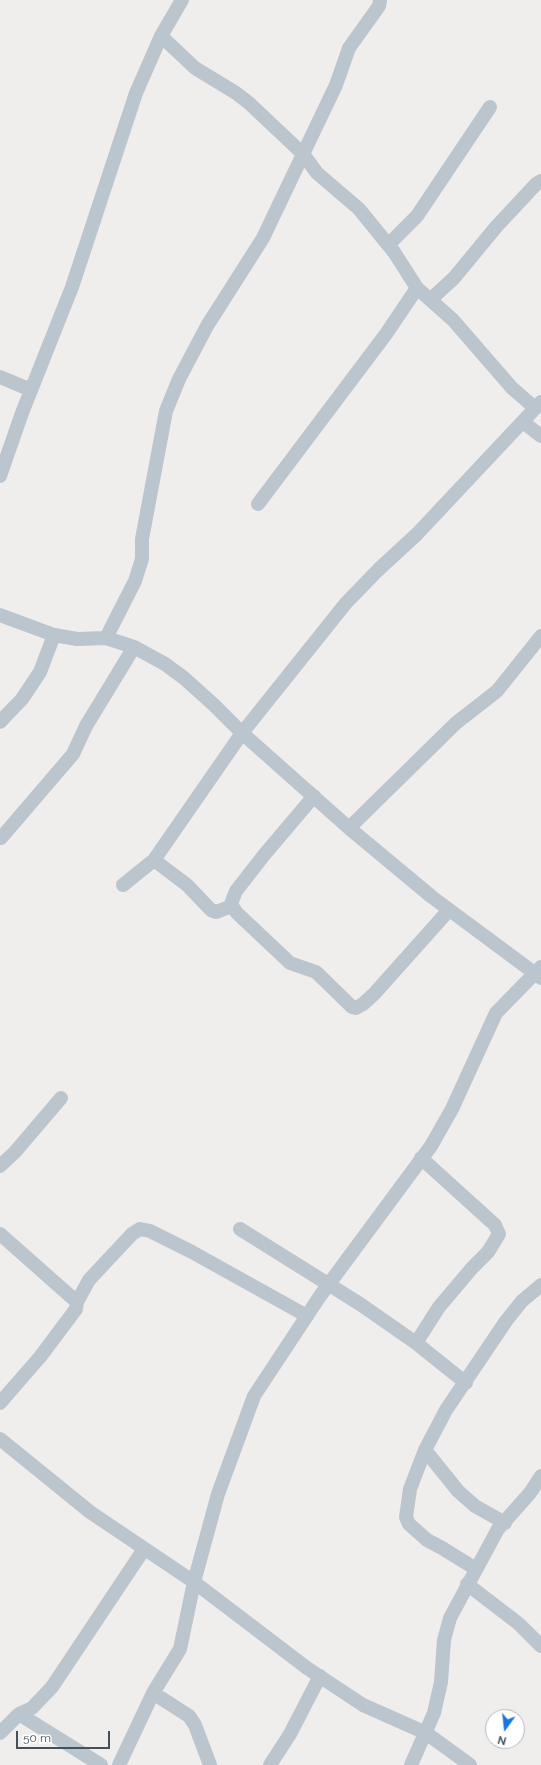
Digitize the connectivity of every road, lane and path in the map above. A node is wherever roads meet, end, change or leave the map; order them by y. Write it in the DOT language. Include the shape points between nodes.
graph roads {
  1 [pos="182,0"];
  2 [pos="380,0"];
  3 [pos="161,36"];
  4 [pos="490,107"];
  5 [pos="303,154"];
  6 [pos="541,182"];
  7 [pos="388,245"];
  8 [pos="417,288"];
  9 [pos="431,299"];
  10 [pos="0,377"];
  11 [pos="31,390"];
  12 [pos="538,405"];
  13 [pos="523,422"];
  14 [pos="541,436"];
  15 [pos="0,476"];
  16 [pos="258,504"];
  17 [pos="0,615"];
  18 [pos="54,634"];
  19 [pos="541,636"];
  20 [pos="106,638"];
  21 [pos="134,647"];
  22 [pos="0,722"];
  23 [pos="242,734"];
  24 [pos="314,796"];
  25 [pos="349,828"];
  26 [pos="1,838"];
  27 [pos="154,860"];
  28 [pos="123,885"];
  29 [pos="232,906"];
  30 [pos="449,910"];
  31 [pos="539,973"];
  32 [pos="61,1098"];
  33 [pos="421,1158"];
  34 [pos="0,1166"];
  35 [pos="240,1229"];
  36 [pos="0,1234"];
  37 [pos="328,1285"];
  38 [pos="541,1285"];
  39 [pos="77,1302"];
  40 [pos="307,1316"];
  41 [pos="416,1343"];
  42 [pos="466,1383"];
  43 [pos="0,1403"];
  44 [pos="0,1440"];
  45 [pos="425,1450"];
  46 [pos="541,1476"];
  47 [pos="505,1523"];
  48 [pos="144,1549"];
  49 [pos="476,1568"];
  50 [pos="194,1582"];
  51 [pos="467,1584"];
  52 [pos="541,1646"];
  53 [pos="320,1676"];
  54 [pos="153,1693"];
  55 [pos="19,1714"];
  56 [pos="0,1733"];
  57 [pos="426,1733"];
  58 [pos="101,1765"];
  59 [pos="120,1765"];
  60 [pos="210,1765"];
  61 [pos="270,1765"];
  62 [pos="411,1765"];
  63 [pos="470,1765"];
  1 -- 3 [label="street"];
  2 -- 5 [label="street" via="379,6 349,48 336,85"];
  3 -- 5 [label="street" via="194,68 249,103"];
  3 -- 11 [label="street" via="136,93 72,286"];
  4 -- 7 [label="street" via="417,216"];
  5 -- 7 [label="street" via="317,173 359,209"];
  5 -- 20 [label="street" via="254,254 208,326 179,379 166,411 142,539 142,559 135,581"];
  6 -- 9 [label="street" via="536,184 496,227 454,278"];
  7 -- 8 [label="street"];
  8 -- 9 [label="street"];
  8 -- 16 [label="street" via="386,334"];
  9 -- 12 [label="street" via="453,320 512,388"];
  10 -- 11 [label="street"];
  11 -- 15 [label="street"];
  12 -- 13 [label="street"];
  13 -- 14 [label="street"];
  13 -- 23 [label="street" via="417,534 346,603"];
  17 -- 18 [label="street"];
  18 -- 20 [label="street" via="77,638"];
  18 -- 22 [label="street" via="40,672 22,699"];
  19 -- 25 [label="street" via="497,691 456,723"];
  20 -- 21 [label="street"];
  21 -- 23 [label="street" via="184,678"];
  21 -- 26 [label="street" via="86,726 73,754"];
  23 -- 24 [label="street"];
  23 -- 27 [label="street"];
  24 -- 25 [label="street"];
  24 -- 29 [label="street" via="236,891"];
  25 -- 30 [label="street"];
  27 -- 28 [label="street"];
  27 -- 29 [label="street" via="187,885 211,910 216,912"];
  29 -- 30 [label="street" via="290,963 316,972 356,1008 379,989"];
  30 -- 31 [label="street"];
  31 -- 33 [label="street" via="496,1013 452,1109"];
  32 -- 34 [label="street"];
  33 -- 37 [label="street"];
  33 -- 41 [label="street" via="495,1225 499,1234 488,1252 439,1308"];
  35 -- 37 [label="street"];
  36 -- 39 [label="street"];
  37 -- 40 [label="street"];
  37 -- 41 [label="street"];
  38 -- 42 [label="street" via="522,1301 506,1321"];
  39 -- 40 [label="street" via="89,1280 132,1234 140,1229 192,1252"];
  39 -- 43 [label="street" via="76,1309 60,1331"];
  40 -- 50 [label="street" via="254,1396 218,1494"];
  41 -- 42 [label="street"];
  42 -- 45 [label="street" via="446,1410"];
  44 -- 48 [label="street" via="90,1512"];
  45 -- 47 [label="street" via="458,1491 475,1506"];
  45 -- 49 [label="street" via="410,1490 406,1518 427,1540"];
  46 -- 47 [label="street"];
  47 -- 49 [label="street" via="498,1529"];
  48 -- 50 [label="street"];
  48 -- 55 [label="street" via="52,1687 32,1708"];
  49 -- 51 [label="street"];
  50 -- 53 [label="street"];
  50 -- 54 [label="street" via="180,1649"];
  51 -- 52 [label="street" via="519,1624"];
  51 -- 57 [label="street" via="450,1618 444,1640 441,1682 434,1713"];
  53 -- 57 [label="street" via="363,1705"];
  53 -- 61 [label="street" via="290,1734"];
  54 -- 59 [label="street"];
  54 -- 60 [label="street" via="188,1716 195,1724"];
  55 -- 56 [label="street"];
  55 -- 58 [label="street"];
  57 -- 62 [label="street"];
  57 -- 63 [label="street"];
}
